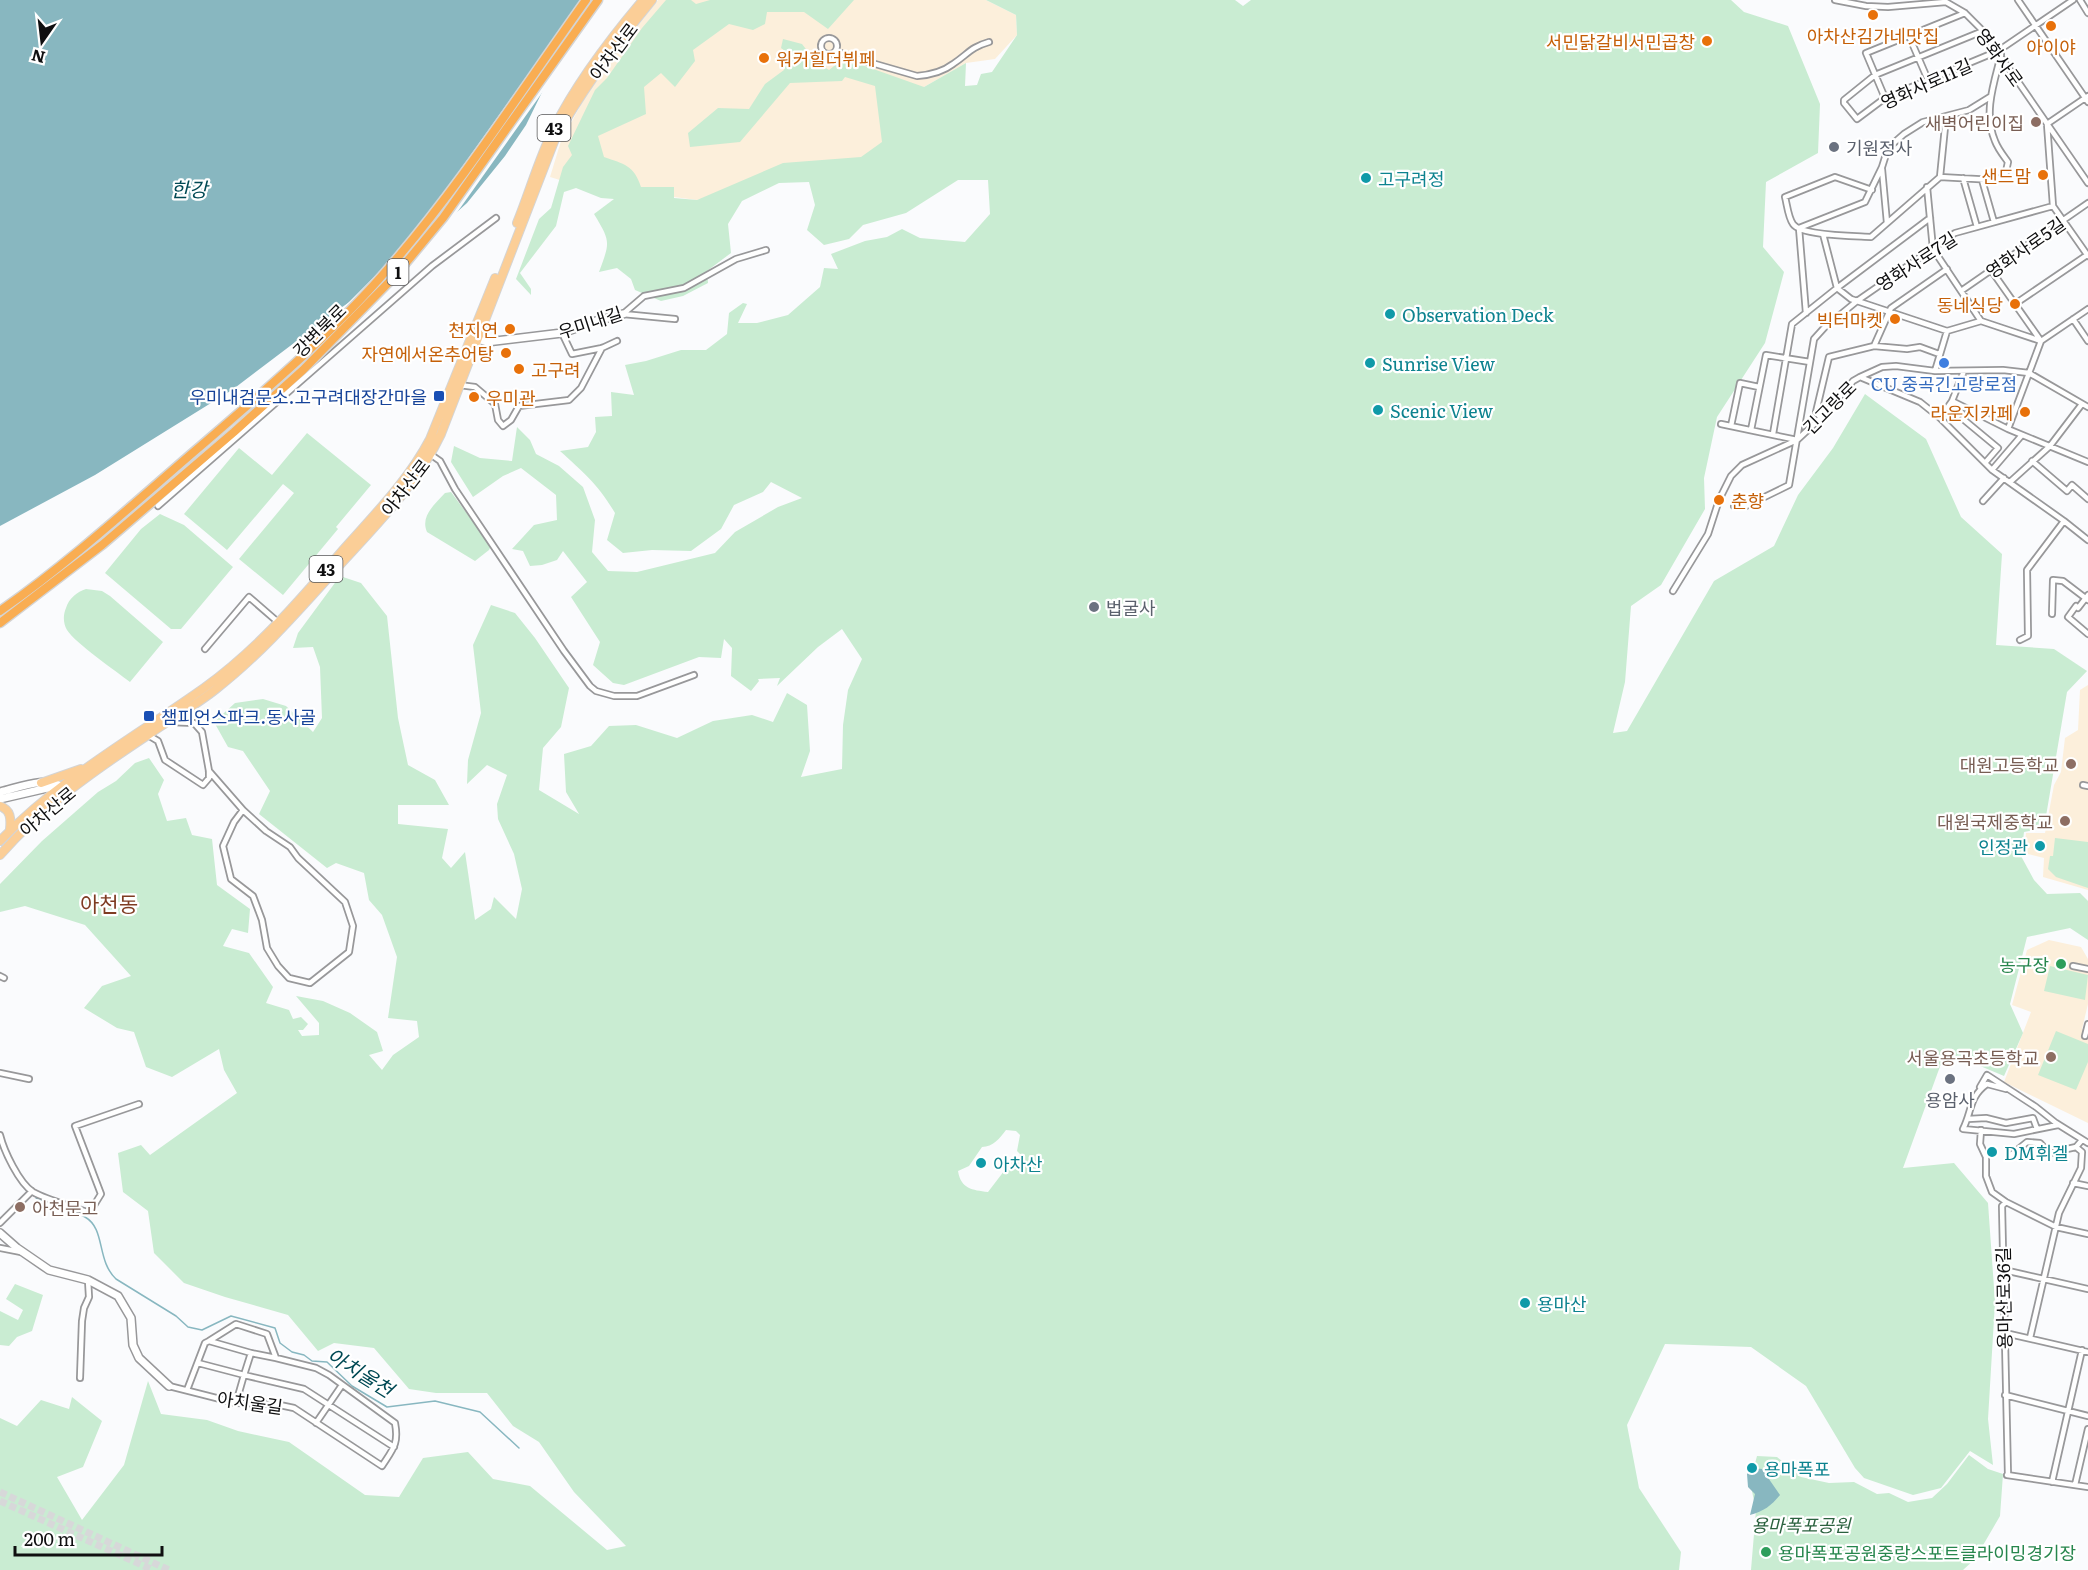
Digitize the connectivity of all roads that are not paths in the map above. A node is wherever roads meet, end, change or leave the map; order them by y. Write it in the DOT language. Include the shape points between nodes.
graph roads {
  1 [pos="586,0"];
  2 [pos="598,0"];
  3 [pos="643,0"];
  4 [pos="652,0"];
  5 [pos="1836,0"];
  6 [pos="1907,0"];
  7 [pos="2018,0"];
  8 [pos="2073,0"];
  9 [pos="2079,0"];
  10 [pos="1947,1"];
  11 [pos="1914,4"];
  12 [pos="1965,13"];
  13 [pos="2088,13"];
  14 [pos="2036,26"];
  15 [pos="1983,31"];
  16 [pos="1909,36"];
  17 [pos="989,42"];
  18 [pos="836,50"];
  19 [pos="1999,53"];
  20 [pos="1918,58"];
  21 [pos="1875,75"];
  22 [pos="1928,80"];
  23 [pos="1990,97"];
  24 [pos="1885,98"];
  25 [pos="2087,98"];
  26 [pos="1946,117"];
  27 [pos="2047,124"];
  28 [pos="1882,167"];
  29 [pos="1940,177"];
  30 [pos="1963,178"];
  31 [pos="1982,180"];
  32 [pos="2088,183"];
  33 [pos="1927,187"];
  34 [pos="1872,190"];
  35 [pos="2088,203"];
  36 [pos="2053,206"];
  37 [pos="496,218"];
  38 [pos="1930,218"];
  39 [pos="2063,220"];
  40 [pos="1994,222"];
  41 [pos="1887,223"];
  42 [pos="1977,227"];
  43 [pos="1799,228"];
  44 [pos="1823,234"];
  45 [pos="1933,249"];
  46 [pos="766,250"];
  47 [pos="2088,256"];
  48 [pos="1947,269"];
  49 [pos="1990,270"];
  50 [pos="1836,288"];
  51 [pos="1961,291"];
  52 [pos="1857,301"];
  53 [pos="2015,304"];
  54 [pos="2088,309"];
  55 [pos="1888,312"];
  56 [pos="1806,313"];
  57 [pos="623,315"];
  58 [pos="675,319"];
  59 [pos="2073,319"];
  60 [pos="1981,321"];
  61 [pos="1947,331"];
  62 [pos="562,333"];
  63 [pos="475,339"];
  64 [pos="617,341"];
  65 [pos="2041,341"];
  66 [pos="2088,341"];
  67 [pos="1874,346"];
  68 [pos="602,348"];
  69 [pos="1939,354"];
  70 [pos="1786,358"];
  71 [pos="1810,362"];
  72 [pos="1935,371"];
  73 [pos="1964,371"];
  74 [pos="2029,374"];
  75 [pos="1860,377"];
  76 [pos="459,386"];
  77 [pos="1760,387"];
  78 [pos="1952,401"];
  79 [pos="2082,404"];
  80 [pos="2088,407"];
  81 [pos="1969,410"];
  82 [pos="1821,418"];
  83 [pos="1940,418"];
  84 [pos="1721,424"];
  85 [pos="1731,426"];
  86 [pos="2008,429"];
  87 [pos="1751,430"];
  88 [pos="1773,434"];
  89 [pos="2022,435"];
  90 [pos="1797,440"];
  91 [pos="433,441"];
  92 [pos="2050,446"];
  93 [pos="427,452"];
  94 [pos="2032,461"];
  95 [pos="2088,462"];
  96 [pos="1985,463"];
  97 [pos="1992,470"];
  98 [pos="2004,478"];
  99 [pos="2010,482"];
  100 [pos="405,483"];
  101 [pos="2088,499"];
  102 [pos="1983,501"];
  103 [pos="155,504"];
  104 [pos="1734,506"];
  105 [pos="2064,520"];
  106 [pos="2088,540"];
  107 [pos="1673,591"];
  108 [pos="2087,598"];
  109 [pos="0,611"];
  110 [pos="2052,614"];
  111 [pos="0,623"];
  112 [pos="279,623"];
  113 [pos="2088,634"];
  114 [pos="2020,640"];
  115 [pos="205,649"];
  116 [pos="694,675"];
  117 [pos="168,722"];
  118 [pos="148,735"];
  119 [pos="91,766"];
  120 [pos="209,771"];
  121 [pos="41,783"];
  122 [pos="65,790"];
  123 [pos="0,792"];
  124 [pos="0,799"];
  125 [pos="0,806"];
  126 [pos="243,810"];
  127 [pos="10,830"];
  128 [pos="0,841"];
  129 [pos="0,855"];
  130 [pos="2073,966"];
  131 [pos="2088,969"];
  132 [pos="2088,1024"];
  133 [pos="2085,1036"];
  134 [pos="0,1073"];
  135 [pos="28,1079"];
  136 [pos="2006,1089"];
  137 [pos="1978,1091"];
  138 [pos="139,1104"];
  139 [pos="1968,1119"];
  140 [pos="2058,1125"];
  141 [pos="2037,1129"];
  142 [pos="1981,1130"];
  143 [pos="0,1135"];
  144 [pos="2082,1140"];
  145 [pos="2088,1143"];
  146 [pos="2076,1147"];
  147 [pos="2011,1155"];
  148 [pos="2073,1183"];
  149 [pos="2088,1186"];
  150 [pos="32,1191"];
  151 [pos="2006,1202"];
  152 [pos="0,1223"];
  153 [pos="2056,1227"];
  154 [pos="0,1233"];
  155 [pos="2088,1234"];
  156 [pos="0,1248"];
  157 [pos="23,1252"];
  158 [pos="2004,1270"];
  159 [pos="2045,1278"];
  160 [pos="88,1280"];
  161 [pos="2088,1289"];
  162 [pos="2005,1333"];
  163 [pos="2030,1338"];
  164 [pos="209,1341"];
  165 [pos="2082,1350"];
  166 [pos="2088,1352"];
  167 [pos="251,1353"];
  168 [pos="276,1358"];
  169 [pos="198,1363"];
  170 [pos="244,1375"];
  171 [pos="80,1378"];
  172 [pos="342,1385"];
  173 [pos="169,1386"];
  174 [pos="187,1390"];
  175 [pos="2005,1395"];
  176 [pos="236,1403"];
  177 [pos="329,1404"];
  178 [pos="2068,1410"];
  179 [pos="2088,1416"];
  180 [pos="316,1423"];
  181 [pos="2088,1429"];
  182 [pos="394,1447"];
  183 [pos="2052,1482"];
  184 [pos="2075,1485"];
  185 [pos="2088,1487"];
  1 -- 109 [label="highway, 강변북로 / 1" via="437,209 387,271 314,345 143,496"];
  2 -- 103 [label="highway, 강변북로 / 1" via="442,219 395,276 303,370"];
  3 -- 63 [label="main road, 아차산로 / 43" via="594,64 548,141"];
  4 -- 63 [label="main road, 아차산로 / 43" via="574,104 555,139"];
  5 -- 11 [label="street, 영화사로" via="1866,6"];
  6 -- 11 [label="street"];
  7 -- 14 [label="street"];
  8 -- 14 [label="street, 영화사로11길"];
  9 -- 13 [label="street"];
  10 -- 11 [label="street, 영화사로"];
  10 -- 12 [label="street, 영화사로"];
  12 -- 15 [label="street, 영화사로"];
  12 -- 16 [label="street"];
  14 -- 19 [label="street, 영화사로11길"];
  14 -- 25 [label="street"];
  15 -- 19 [label="street, 영화사로"];
  15 -- 20 [label="street"];
  16 -- 20 [label="street"];
  16 -- 21 [label="street" via="1866,53"];
  17 -- 18 [label="street" via="975,46 951,66 926,76"];
  19 -- 22 [label="street, 영화사로11길"];
  19 -- 23 [label="street"];
  19 -- 27 [label="street, 영화사로"];
  20 -- 21 [label="street"];
  20 -- 22 [label="street"];
  21 -- 24 [label="street"];
  21 -- 24 [label="street, 영화사로11길" via="1844,103 1857,118"];
  22 -- 24 [label="street, 영화사로11길"];
  23 -- 26 [label="street" via="1969,110"];
  23 -- 31 [label="street" via="1995,142 2008,162 2005,176"];
  25 -- 27 [label="street"];
  26 -- 28 [label="street" via="1923,122 1904,134 1888,148"];
  26 -- 29 [label="street"];
  27 -- 32 [label="street, 영화사로"];
  27 -- 36 [label="street"];
  28 -- 34 [label="street"];
  28 -- 41 [label="street"];
  29 -- 30 [label="street"];
  29 -- 33 [label="street"];
  30 -- 31 [label="street"];
  30 -- 42 [label="street, 영화사로7길"];
  31 -- 40 [label="street"];
  33 -- 38 [label="street"];
  33 -- 41 [label="street"];
  34 -- 43 [label="street" via="1865,202"];
  34 -- 43 [label="street" via="1835,177 1785,197 1793,224"];
  35 -- 39 [label="street, 영화사로5길"];
  36 -- 39 [label="street"];
  36 -- 40 [label="street, 영화사로7길"];
  37 -- 103 [label="street" via="432,266"];
  38 -- 45 [label="street"];
  38 -- 50 [label="street"];
  39 -- 47 [label="street"];
  39 -- 49 [label="street, 영화사로5길"];
  40 -- 42 [label="street, 영화사로7길"];
  41 -- 44 [label="street" via="1871,237"];
  42 -- 45 [label="street, 영화사로7길" via="1955,233"];
  43 -- 44 [label="street"];
  43 -- 56 [label="street"];
  44 -- 50 [label="street"];
  45 -- 48 [label="street"];
  45 -- 52 [label="street, 영화사로7길"];
  46 -- 57 [label="street, 우미내길" via="736,259 684,288 644,296"];
  47 -- 53 [label="street"];
  48 -- 51 [label="street"];
  48 -- 55 [label="street"];
  49 -- 51 [label="street, 영화사로5길"];
  49 -- 53 [label="street"];
  50 -- 52 [label="street"];
  50 -- 56 [label="street"];
  51 -- 60 [label="street"];
  52 -- 55 [label="street"];
  52 -- 71 [label="street, 영화사로7길" via="1814,339"];
  53 -- 65 [label="street"];
  54 -- 59 [label="street"];
  55 -- 61 [label="street"];
  55 -- 67 [label="street"];
  56 -- 70 [label="street" via="1792,324"];
  57 -- 58 [label="street"];
  57 -- 62 [label="street, 우미내길"];
  59 -- 65 [label="street"];
  59 -- 66 [label="street"];
  60 -- 61 [label="street"];
  60 -- 65 [label="street"];
  61 -- 69 [label="street"];
  62 -- 63 [label="street, 우미내길" via="487,342"];
  62 -- 68 [label="street" via="572,354"];
  63 -- 76 [label="main road, 아차산로 / 43"];
  63 -- 91 [label="main road, 아차산로 / 43"];
  64 -- 68 [label="street"];
  65 -- 74 [label="street"];
  67 -- 69 [label="street" via="1920,347"];
  67 -- 82 [label="street" via="1829,357 1816,412"];
  68 -- 76 [label="street" via="581,388 570,400 519,406 502,426 495,404 475,387"];
  69 -- 72 [label="street"];
  70 -- 71 [label="street"];
  70 -- 77 [label="street" via="1766,355"];
  70 -- 88 [label="street"];
  71 -- 90 [label="street, 영화사로7길"];
  72 -- 73 [label="street, 긴고랑로"];
  72 -- 75 [label="street, 긴고랑로" via="1882,367"];
  73 -- 74 [label="street, 긴고랑로"];
  73 -- 78 [label="street"];
  74 -- 79 [label="street, 긴고랑로"];
  74 -- 86 [label="street"];
  75 -- 82 [label="street, 긴고랑로"];
  75 -- 83 [label="street" via="1920,402"];
  76 -- 91 [label="main road, 아차산로 / 43"];
  77 -- 85 [label="street" via="1740,383"];
  77 -- 87 [label="street"];
  78 -- 81 [label="street"];
  78 -- 83 [label="street"];
  79 -- 80 [label="street, 긴고랑로"];
  79 -- 92 [label="street"];
  81 -- 86 [label="street"];
  81 -- 96 [label="street" via="1963,419 1998,448"];
  82 -- 90 [label="street, 긴고랑로"];
  83 -- 96 [label="street"];
  84 -- 85 [label="street"];
  85 -- 87 [label="street"];
  86 -- 89 [label="street"];
  87 -- 88 [label="street"];
  88 -- 90 [label="street"];
  89 -- 92 [label="street"];
  89 -- 97 [label="street"];
  90 -- 104 [label="street, 영화사로7길" via="1789,485 1744,507"];
  90 -- 107 [label="street, 긴고랑로" via="1742,465 1731,476 1708,534"];
  91 -- 93 [label="main road, 아차산로 / 43"];
  92 -- 94 [label="street"];
  92 -- 95 [label="street"];
  93 -- 100 [label="main road, 아차산로 / 43"];
  93 -- 116 [label="street" via="440,461 455,489 590,686 614,696 637,696"];
  94 -- 99 [label="street"];
  94 -- 101 [label="street" via="2067,491 2072,485"];
  96 -- 97 [label="street"];
  97 -- 98 [label="street"];
  98 -- 99 [label="street"];
  98 -- 102 [label="street"];
  99 -- 105 [label="street"];
  100 -- 112 [label="main road, 아차산로 / 43"];
  100 -- 117 [label="main road, 아차산로 / 43" via="358,545 286,625 216,690"];
  103 -- 111 [label="highway, 강변북로 / 1"];
  105 -- 106 [label="street"];
  105 -- 114 [label="street" via="2027,570 2028,636"];
  108 -- 110 [label="street" via="2063,581 2053,580"];
  108 -- 113 [label="street" via="2068,617"];
  112 -- 115 [label="street" via="249,597"];
  112 -- 119 [label="main road, 아차산로 / 43" via="205,687"];
  117 -- 118 [label="main road, 아차산로 / 43"];
  117 -- 120 [label="street" via="194,723 202,732"];
  118 -- 120 [label="street" via="158,741 165,760 203,785"];
  118 -- 122 [label="main road, 아차산로 / 43"];
  119 -- 121 [label="main road"];
  119 -- 122 [label="main road, 아차산로 / 43"];
  120 -- 126 [label="street"];
  121 -- 122 [label="street" via="56,783"];
  121 -- 123 [label="street"];
  122 -- 124 [label="street" via="55,786"];
  122 -- 127 [label="main road, 아차산로 / 43" via="43,800"];
  122 -- 129 [label="main road, 아차산로 / 43"];
  125 -- 127 [label="main road" via="11,818"];
  126 -- 126 [label="street" via="223,846 231,879 253,896 267,948 278,966 289,978 310,983 349,952 353,926 345,902 291,847"];
  127 -- 128 [label="main road, 아차산로 / 43"];
  130 -- 131 [label="street"];
  132 -- 133 [label="street"];
  134 -- 135 [label="street"];
  136 -- 137 [label="street" via="1987,1084"];
  136 -- 137 [label="street" via="1987,1075"];
  136 -- 140 [label="street"];
  137 -- 139 [label="street" via="1971,1101"];
  138 -- 150 [label="street" via="75,1126 100,1190 99,1200 87,1212"];
  139 -- 141 [label="street" via="2006,1123 2033,1118"];
  139 -- 142 [label="street" via="1964,1130"];
  140 -- 141 [label="street"];
  140 -- 144 [label="street"];
  141 -- 142 [label="street" via="2014,1134"];
  142 -- 151 [label="street" via="1988,1183 1992,1192"];
  143 -- 150 [label="street" via="5,1153"];
  144 -- 145 [label="street"];
  144 -- 146 [label="street"];
  146 -- 147 [label="street" via="2049,1153 2040,1143 2027,1142"];
  146 -- 148 [label="street" via="2082,1152 2081,1168"];
  148 -- 149 [label="street"];
  148 -- 153 [label="street"];
  150 -- 152 [label="street"];
  151 -- 153 [label="street"];
  151 -- 158 [label="street, 용마산로36길" via="2002,1206"];
  153 -- 155 [label="street"];
  153 -- 159 [label="street"];
  154 -- 157 [label="street, 아치울길"];
  156 -- 157 [label="street"];
  157 -- 160 [label="street, 아치울길" via="49,1270"];
  158 -- 159 [label="street"];
  158 -- 162 [label="street, 용마산로36길"];
  159 -- 161 [label="street"];
  159 -- 163 [label="street"];
  160 -- 171 [label="street"];
  160 -- 173 [label="street, 아치울길" via="118,1296 131,1318 133,1346 139,1358"];
  162 -- 163 [label="street"];
  162 -- 175 [label="street, 용마산로36길"];
  163 -- 165 [label="street"];
  164 -- 167 [label="street"];
  164 -- 168 [label="street" via="236,1324 267,1334"];
  164 -- 169 [label="street"];
  165 -- 166 [label="street"];
  165 -- 178 [label="street"];
  167 -- 168 [label="street"];
  167 -- 170 [label="street"];
  168 -- 172 [label="street" via="316,1368"];
  169 -- 170 [label="street"];
  169 -- 174 [label="street"];
  170 -- 176 [label="street"];
  170 -- 177 [label="street" via="304,1389"];
  172 -- 177 [label="street"];
  172 -- 182 [label="street" via="395,1424 398,1437"];
  173 -- 174 [label="street, 아치울길"];
  174 -- 176 [label="street, 아치울길"];
  175 -- 178 [label="street"];
  175 -- 183 [label="street, 용마산로36길" via="2006,1476"];
  176 -- 180 [label="street, 아치울길" via="294,1408"];
  177 -- 180 [label="street"];
  177 -- 182 [label="street"];
  178 -- 179 [label="street"];
  178 -- 183 [label="street"];
  180 -- 182 [label="street, 아치울길" via="382,1466"];
  181 -- 184 [label="street"];
  183 -- 184 [label="street"];
  184 -- 185 [label="street"];
}
